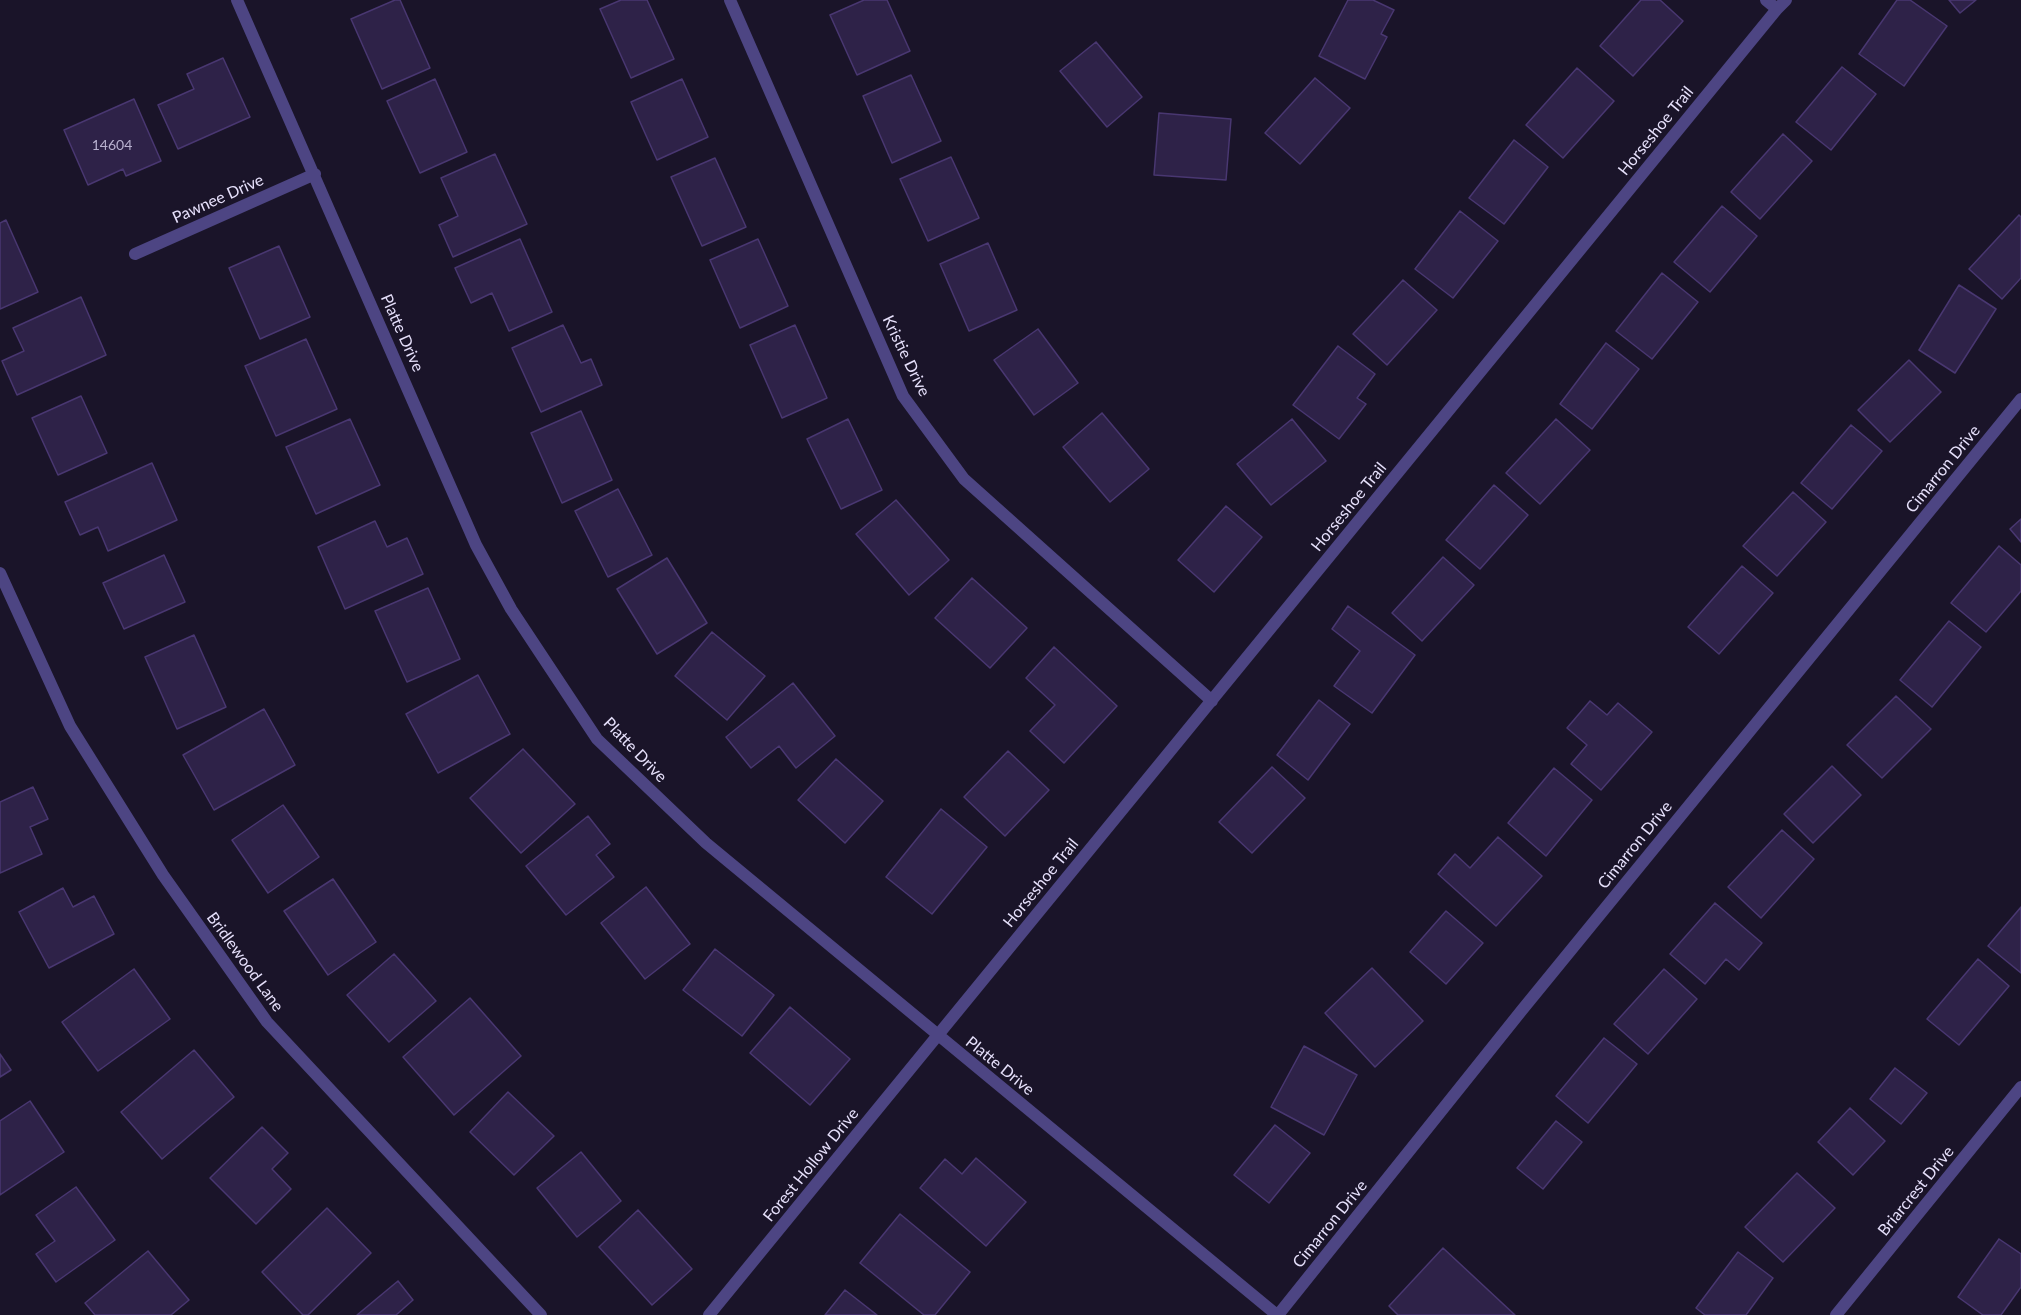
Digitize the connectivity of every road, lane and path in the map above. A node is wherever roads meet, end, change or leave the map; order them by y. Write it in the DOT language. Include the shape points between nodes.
graph roads {
  1 [pos="237,0"];
  2 [pos="730,0"];
  3 [pos="1766,0"];
  4 [pos="1781,4"];
  5 [pos="315,174"];
  6 [pos="135,254"];
  7 [pos="2021,399"];
  8 [pos="0,573"];
  9 [pos="1212,701"];
  10 [pos="938,1036"];
  11 [pos="2021,1087"];
  12 [pos="542,1315"];
  13 [pos="709,1315"];
  14 [pos="1277,1315"];
  15 [pos="1836,1315"];
  1 -- 5 [label="street, Platte Drive"];
  2 -- 9 [label="street, Kristie Drive" via="903,396 964,479"];
  3 -- 4 [label="street"];
  4 -- 9 [label="street, Horseshoe Trail"];
  5 -- 6 [label="street, Pawnee Drive"];
  5 -- 10 [label="street, Platte Drive" via="476,545 512,609 597,739 706,843"];
  7 -- 14 [label="street, Cimarron Drive"];
  8 -- 12 [label="street, Bridlewood Lane" via="70,726 163,874 267,1022"];
  9 -- 10 [label="street, Horseshoe Trail"];
  10 -- 13 [label="street, Forest Hollow Drive"];
  10 -- 14 [label="street, Platte Drive"];
  11 -- 15 [label="street, Briarcrest Drive"];
}
